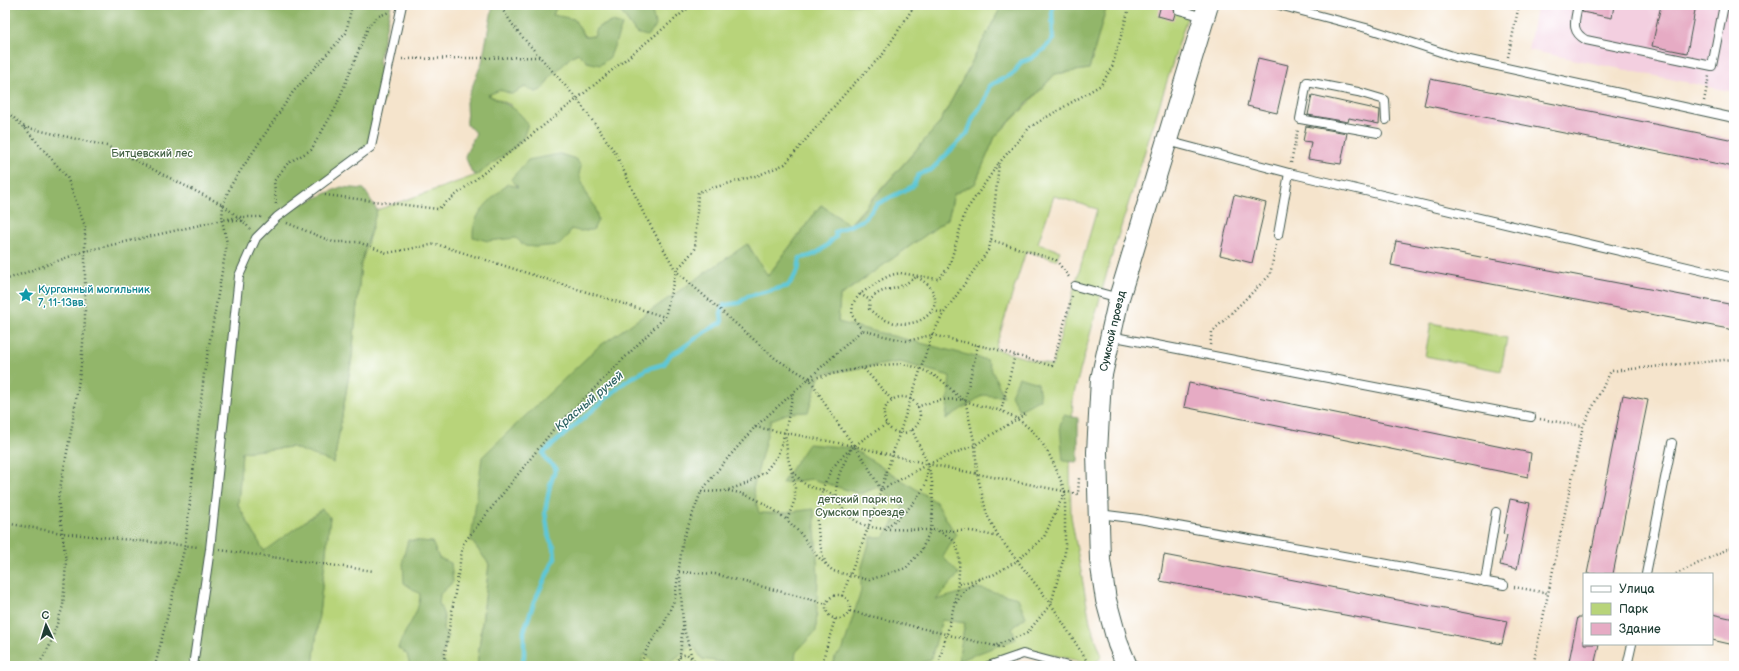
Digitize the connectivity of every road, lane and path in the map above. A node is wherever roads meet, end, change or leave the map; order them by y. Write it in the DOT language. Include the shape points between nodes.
graph roads {
  1 [pos="352,5"];
  2 [pos="499,5"];
  3 [pos="692,5"];
  4 [pos="915,5"];
  5 [pos="1130,5"];
  6 [pos="1279,5"];
  7 [pos="1519,5"];
  8 [pos="1578,5"];
  9 [pos="1724,5"];
  10 [pos="402,6"];
  11 [pos="1179,10"];
  12 [pos="1206,11"];
  13 [pos="539,57"];
  14 [pos="390,59"];
  15 [pos="1506,68"];
  16 [pos="577,100"];
  17 [pos="5,110"];
  18 [pos="1734,118"];
  19 [pos="1300,119"];
  20 [pos="1386,120"];
  21 [pos="24,127"];
  22 [pos="1378,133"];
  23 [pos="1167,142"];
  24 [pos="999,163"];
  25 [pos="1288,173"];
  26 [pos="309,193"];
  27 [pos="223,205"];
  28 [pos="277,216"];
  29 [pos="239,217"];
  30 [pos="222,220"];
  31 [pos="243,221"];
  32 [pos="1278,235"];
  33 [pos="256,238"];
  34 [pos="991,240"];
  35 [pos="85,251"];
  36 [pos="676,271"];
  37 [pos="917,277"];
  38 [pos="1734,278"];
  39 [pos="5,280"];
  40 [pos="1075,286"];
  41 [pos="860,294"];
  42 [pos="1119,298"];
  43 [pos="870,300"];
  44 [pos="933,311"];
  45 [pos="944,313"];
  46 [pos="665,317"];
  47 [pos="862,330"];
  48 [pos="932,334"];
  49 [pos="1110,336"];
  50 [pos="978,345"];
  51 [pos="1015,355"];
  52 [pos="1208,356"];
  53 [pos="1734,359"];
  54 [pos="864,369"];
  55 [pos="920,369"];
  56 [pos="810,379"];
  57 [pos="793,393"];
  58 [pos="910,399"];
  59 [pos="892,400"];
  60 [pos="965,400"];
  61 [pos="917,408"];
  62 [pos="1001,411"];
  63 [pos="1027,413"];
  64 [pos="1531,417"];
  65 [pos="1018,418"];
  66 [pos="887,424"];
  67 [pos="1583,426"];
  68 [pos="755,428"];
  69 [pos="912,430"];
  70 [pos="785,433"];
  71 [pos="899,433"];
  72 [pos="1672,443"];
  73 [pos="975,445"];
  74 [pos="854,446"];
  75 [pos="892,455"];
  76 [pos="928,464"];
  77 [pos="790,467"];
  78 [pos="977,473"];
  79 [pos="1079,476"];
  80 [pos="823,488"];
  81 [pos="880,490"];
  82 [pos="725,491"];
  83 [pos="701,492"];
  84 [pos="1065,492"];
  85 [pos="837,501"];
  86 [pos="1496,512"];
  87 [pos="1098,514"];
  88 [pos="787,520"];
  89 [pos="5,523"];
  90 [pos="868,528"];
  91 [pos="884,529"];
  92 [pos="931,529"];
  93 [pos="936,529"];
  94 [pos="62,533"];
  95 [pos="999,537"];
  96 [pos="185,546"];
  97 [pos="1734,546"];
  98 [pos="210,549"];
  99 [pos="1018,561"];
  100 [pos="827,565"];
  101 [pos="374,571"];
  102 [pos="679,572"];
  103 [pos="1646,573"];
  104 [pos="1678,573"];
  105 [pos="850,576"];
  106 [pos="981,578"];
  107 [pos="1485,582"];
  108 [pos="959,584"];
  109 [pos="1504,585"];
  110 [pos="1548,593"];
  111 [pos="842,596"];
  112 [pos="827,604"];
  113 [pos="1050,604"];
  114 [pos="954,605"];
  115 [pos="850,611"];
  116 [pos="835,619"];
  117 [pos="683,623"];
  118 [pos="946,634"];
  119 [pos="1632,645"];
  120 [pos="994,646"];
  121 [pos="1023,654"];
  122 [pos="680,656"];
  123 [pos="692,658"];
  124 [pos="640,664"];
  125 [pos="38,666"];
  126 [pos="155,666"];
  127 [pos="193,666"];
  128 [pos="443,666"];
  129 [pos="645,666"];
  130 [pos="673,666"];
  131 [pos="679,666"];
  132 [pos="698,666"];
  133 [pos="821,666"];
  134 [pos="937,666"];
  135 [pos="988,666"];
  136 [pos="1068,666"];
  137 [pos="1090,666"];
  138 [pos="1127,666"];
  139 [pos="1533,666"];
  140 [pos="1627,666"];
  1 -- 27 [label="path" via="346,33 293,92 231,185"];
  2 -- 13 [label="path"];
  3 -- 16 [label="path"];
  4 -- 36 [label="path" via="883,54 849,89 785,164 759,175 698,192 695,249"];
  5 -- 24 [label="path" via="1112,68 1101,85 1030,127"];
  6 -- 15 [label="lane" via="1370,29 1456,57"];
  7 -- 15 [label="path"];
  8 -- 9 [label="lane" via="1575,30 1586,40 1712,66"];
  10 -- 14 [label="lane"];
  10 -- 28 [label="path" via="379,16 369,25 335,109 311,150 288,163 274,181"];
  11 -- 12 [label="lane"];
  12 -- 23 [label="street, Сумской проезд"];
  13 -- 14 [label="path"];
  13 -- 16 [label="path"];
  14 -- 26 [label="lane" via="370,148"];
  15 -- 18 [label="lane"];
  16 -- 26 [label="path" via="438,209"];
  16 -- 36 [label="path" via="616,152 643,212"];
  17 -- 21 [label="path"];
  19 -- 20 [label="lane" via="1307,82 1385,100"];
  19 -- 22 [label="lane"];
  19 -- 25 [label="path"];
  21 -- 27 [label="path" via="107,146"];
  21 -- 35 [label="path" via="67,177 85,226"];
  23 -- 25 [label="lane"];
  23 -- 42 [label="street, Сумской проезд"];
  24 -- 34 [label="path"];
  24 -- 37 [label="path" via="965,212 949,267 938,279"];
  25 -- 32 [label="lane"];
  25 -- 38 [label="lane"];
  26 -- 28 [label="lane"];
  27 -- 29 [label="path"];
  27 -- 30 [label="path"];
  28 -- 29 [label="path"];
  28 -- 33 [label="lane"];
  28 -- 46 [label="path" via="290,225 333,242 358,242 387,253 436,244"];
  29 -- 30 [label="path"];
  29 -- 31 [label="path"];
  30 -- 31 [label="path"];
  30 -- 35 [label="path"];
  30 -- 96 [label="path" via="227,243 204,374"];
  31 -- 33 [label="path"];
  32 -- 52 [label="path" via="1270,275 1212,332"];
  33 -- 98 [label="lane" via="239,276"];
  34 -- 40 [label="path" via="1056,260"];
  34 -- 45 [label="path" via="989,249"];
  35 -- 39 [label="path"];
  35 -- 94 [label="path" via="86,320 81,366 58,499"];
  36 -- 46 [label="path"];
  36 -- 56 [label="path" via="776,359"];
  37 -- 41 [label="path" via="900,273 891,275"];
  37 -- 43 [label="path" via="898,287 882,290"];
  37 -- 44 [label="path" via="933,290"];
  40 -- 42 [label="lane"];
  40 -- 51 [label="path" via="1052,366"];
  41 -- 43 [label="path"];
  41 -- 47 [label="path" via="853,303 852,315"];
  42 -- 49 [label="street, Сумской проезд"];
  43 -- 44 [label="path" via="869,309 882,320 893,323 916,322"];
  44 -- 45 [label="path"];
  45 -- 48 [label="path"];
  46 -- 128 [label="path" via="553,430 463,544"];
  47 -- 48 [label="path" via="907,341"];
  47 -- 56 [label="path"];
  48 -- 50 [label="path"];
  48 -- 55 [label="path"];
  49 -- 52 [label="lane"];
  49 -- 87 [label="street, Сумской проезд" via="1101,386 1097,452"];
  50 -- 51 [label="path"];
  50 -- 60 [label="path"];
  51 -- 62 [label="path"];
  52 -- 64 [label="lane"];
  53 -- 67 [label="path" via="1611,371"];
  54 -- 55 [label="path" via="905,365"];
  54 -- 56 [label="path"];
  54 -- 59 [label="path"];
  55 -- 58 [label="path"];
  55 -- 60 [label="path" via="938,378"];
  56 -- 57 [label="path"];
  56 -- 74 [label="path"];
  57 -- 68 [label="path"];
  57 -- 70 [label="path"];
  58 -- 59 [label="path"];
  58 -- 61 [label="path" via="915,402"];
  58 -- 71 [label="path"];
  59 -- 66 [label="path" via="886,407 884,416"];
  60 -- 61 [label="path" via="928,403"];
  60 -- 62 [label="path"];
  60 -- 73 [label="path"];
  61 -- 69 [label="path" via="920,412 918,423"];
  62 -- 65 [label="path"];
  63 -- 65 [label="path"];
  64 -- 67 [label="path"];
  65 -- 73 [label="path"];
  65 -- 84 [label="path" via="1041,439 1056,464"];
  66 -- 71 [label="path" via="890,429"];
  66 -- 74 [label="path"];
  67 -- 110 [label="path"];
  68 -- 70 [label="path"];
  68 -- 83 [label="path"];
  69 -- 71 [label="path"];
  69 -- 76 [label="path"];
  70 -- 74 [label="path"];
  70 -- 77 [label="path"];
  70 -- 82 [label="path" via="778,455 765,472 748,483"];
  71 -- 75 [label="path"];
  72 -- 103 [label="lane"];
  73 -- 76 [label="path"];
  73 -- 78 [label="path"];
  74 -- 75 [label="path"];
  74 -- 80 [label="path" via="841,458"];
  74 -- 81 [label="path"];
  74 -- 85 [label="path" via="839,472"];
  75 -- 76 [label="path"];
  75 -- 81 [label="path"];
  76 -- 78 [label="path"];
  76 -- 81 [label="path"];
  76 -- 91 [label="path" via="926,484 917,498"];
  76 -- 92 [label="path" via="932,482"];
  77 -- 80 [label="path" via="802,482 812,488"];
  77 -- 88 [label="path" via="796,499"];
  78 -- 84 [label="path"];
  78 -- 95 [label="path" via="987,515"];
  79 -- 84 [label="path" via="1078,494"];
  80 -- 85 [label="path"];
  80 -- 100 [label="path" via="817,514 823,555"];
  81 -- 90 [label="path"];
  82 -- 83 [label="path"];
  82 -- 88 [label="path" via="739,492 752,497"];
  83 -- 102 [label="path" via="683,538"];
  84 -- 99 [label="path" via="1044,536"];
  84 -- 113 [label="path" via="1065,553"];
  85 -- 90 [label="path" via="857,523"];
  86 -- 107 [label="lane"];
  87 -- 107 [label="lane" via="1139,519"];
  87 -- 138 [label="street, Сумской проезд" via="1100,560 1106,600"];
  88 -- 100 [label="path"];
  89 -- 94 [label="path"];
  90 -- 91 [label="path"];
  90 -- 105 [label="path"];
  91 -- 92 [label="path"];
  92 -- 93 [label="path"];
  92 -- 105 [label="path" via="921,551 906,568 869,580"];
  93 -- 95 [label="path" via="972,531"];
  93 -- 108 [label="path" via="954,541 958,555"];
  94 -- 96 [label="path"];
  94 -- 125 [label="path" via="66,562 63,606 50,645"];
  95 -- 99 [label="path"];
  96 -- 98 [label="path"];
  96 -- 126 [label="path"];
  97 -- 104 [label="path"];
  98 -- 101 [label="path"];
  98 -- 127 [label="lane"];
  99 -- 106 [label="path" via="993,575"];
  99 -- 113 [label="path"];
  100 -- 105 [label="path"];
  102 -- 112 [label="path" via="715,574"];
  102 -- 117 [label="path"];
  102 -- 124 [label="path" via="675,598 664,624 647,648"];
  105 -- 111 [label="path"];
  106 -- 108 [label="path"];
  106 -- 114 [label="path" via="964,590"];
  107 -- 109 [label="lane"];
  108 -- 114 [label="path"];
  109 -- 110 [label="path"];
  110 -- 139 [label="path"];
  111 -- 112 [label="path" via="833,597"];
  111 -- 115 [label="path" via="849,602"];
  112 -- 116 [label="path" via="828,613"];
  113 -- 120 [label="path" via="1027,633"];
  113 -- 137 [label="path"];
  114 -- 118 [label="path"];
  115 -- 116 [label="path" via="844,618"];
  115 -- 118 [label="path"];
  116 -- 133 [label="path"];
  117 -- 122 [label="path"];
  117 -- 123 [label="path"];
  118 -- 120 [label="path"];
  118 -- 134 [label="path"];
  119 -- 140 [label="lane"];
  120 -- 121 [label="path"];
  121 -- 135 [label="lane"];
  121 -- 136 [label="lane"];
  122 -- 123 [label="path" via="687,654"];
  122 -- 130 [label="path"];
  122 -- 131 [label="path"];
  123 -- 132 [label="path"];
  124 -- 129 [label="path"];
}
